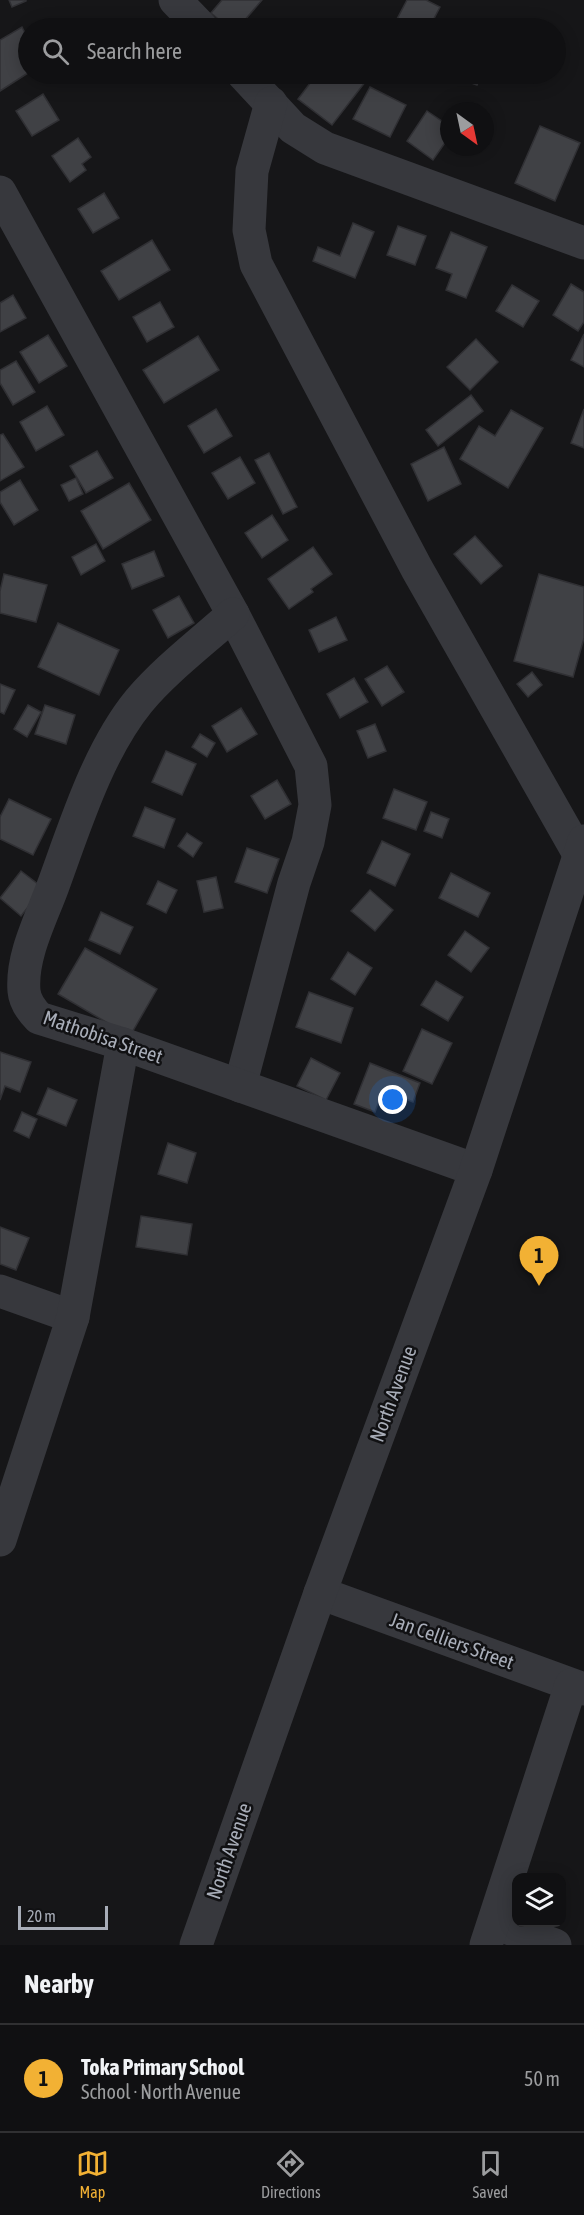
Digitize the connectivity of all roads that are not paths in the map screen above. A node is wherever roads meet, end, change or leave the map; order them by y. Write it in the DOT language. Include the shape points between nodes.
graph roads {
  1 [pos="175,0"];
  2 [pos="192,18"];
  3 [pos="253,84"];
  4 [pos="271,103"];
  5 [pos="0,192"];
  6 [pos="584,243"];
  7 [pos="233,614"];
  8 [pos="582,847"];
  9 [pos="123,1044"];
  10 [pos="240,1086"];
  11 [pos="476,1170"];
  12 [pos="0,1292"];
  13 [pos="73,1317"];
  14 [pos="0,1540"];
  15 [pos="320,1593"];
  16 [pos="578,1687"];
  17 [pos="490,1934"];
  18 [pos="196,1945"];
  19 [pos="555,1945"];
  1 -- 2 [label="street"];
  3 -- 4 [label="street"];
  4 -- 6 [label="street" via="293,128 326,148"];
  4 -- 8 [label="street" via="252,171 249,230 255,264 417,569"];
  5 -- 7 [label="street"];
  7 -- 9 [label="street, Mathobisa Street" via="139,701 111,746 86,797 28,954 24,993 39,1018"];
  7 -- 10 [label="street" via="311,766 315,805"];
  8 -- 11 [label="street, North Avenue"];
  9 -- 10 [label="street, Mathobisa Street"];
  9 -- 13 [label="street"];
  10 -- 11 [label="street, Mathobisa Street"];
  11 -- 15 [label="street, North Avenue"];
  12 -- 13 [label="street"];
  13 -- 14 [label="street"];
  15 -- 16 [label="street, Jan Celliers Street"];
  15 -- 18 [label="street, North Avenue"];
  16 -- 17 [label="street"];
  17 -- 19 [label="street"];
}
